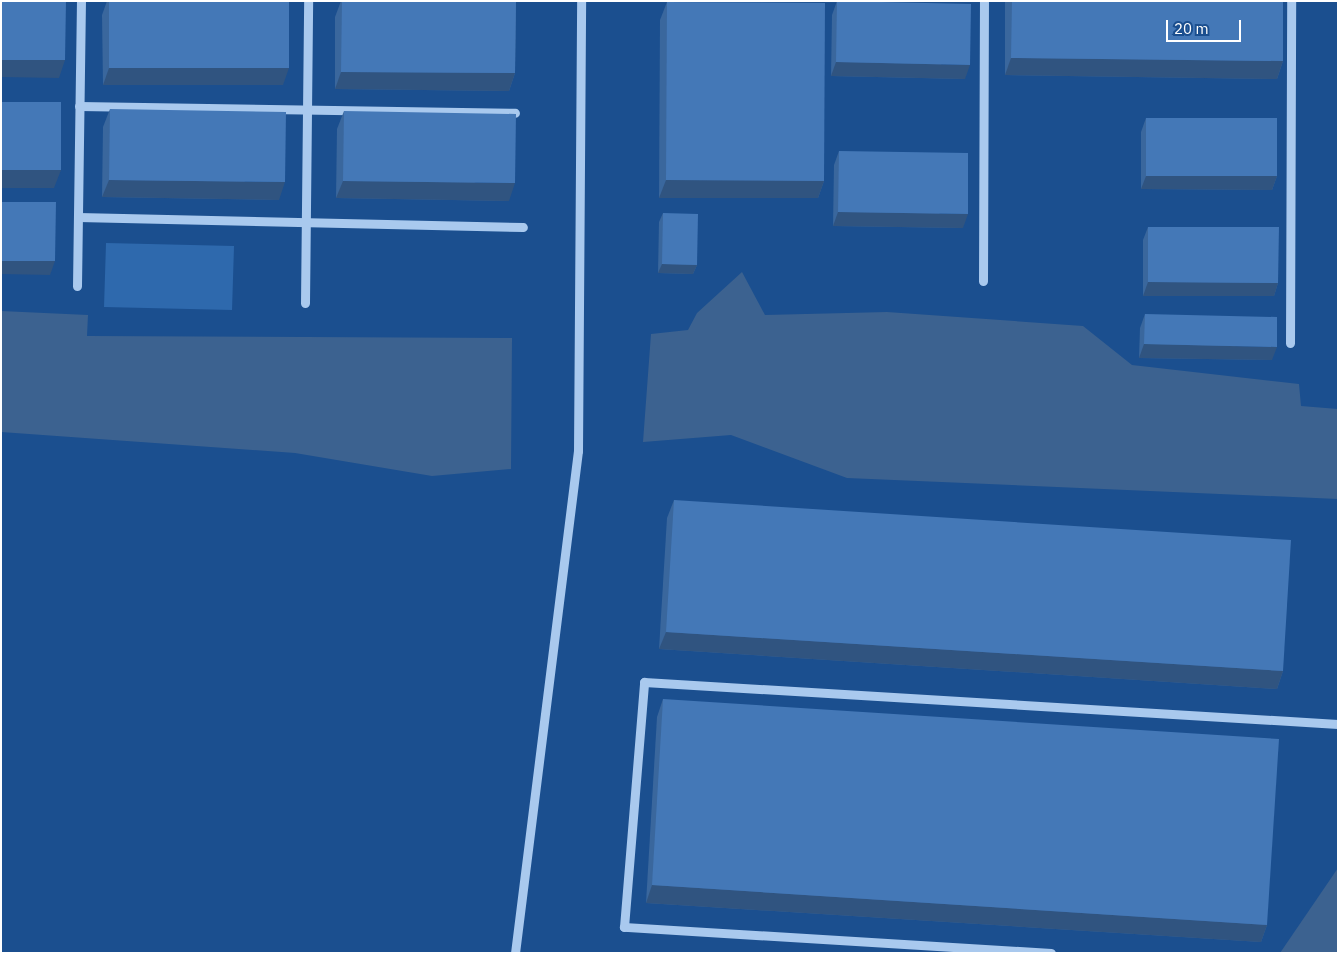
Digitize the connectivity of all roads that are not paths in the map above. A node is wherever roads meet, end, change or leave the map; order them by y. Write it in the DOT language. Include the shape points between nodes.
graph roads {
  1 [pos="81,1"];
  2 [pos="308,1"];
  3 [pos="581,1"];
  4 [pos="984,1"];
  5 [pos="1291,1"];
  6 [pos="80,106"];
  7 [pos="307,110"];
  8 [pos="515,114"];
  9 [pos="78,217"];
  10 [pos="306,222"];
  11 [pos="522,227"];
  12 [pos="983,281"];
  13 [pos="77,286"];
  14 [pos="305,304"];
  15 [pos="1290,343"];
  16 [pos="1338,724"];
  17 [pos="515,953"];
  18 [pos="1050,953"];
  1 -- 6 [label="street"];
  2 -- 7 [label="street"];
  3 -- 17 [label="street" via="578,451"];
  4 -- 12 [label="street"];
  5 -- 15 [label="street"];
  6 -- 7 [label="street"];
  6 -- 9 [label="street"];
  7 -- 8 [label="street"];
  7 -- 10 [label="street"];
  9 -- 10 [label="street"];
  9 -- 13 [label="street"];
  10 -- 11 [label="street"];
  10 -- 14 [label="street"];
  16 -- 18 [label="street" via="644,682 624,927"];
}
